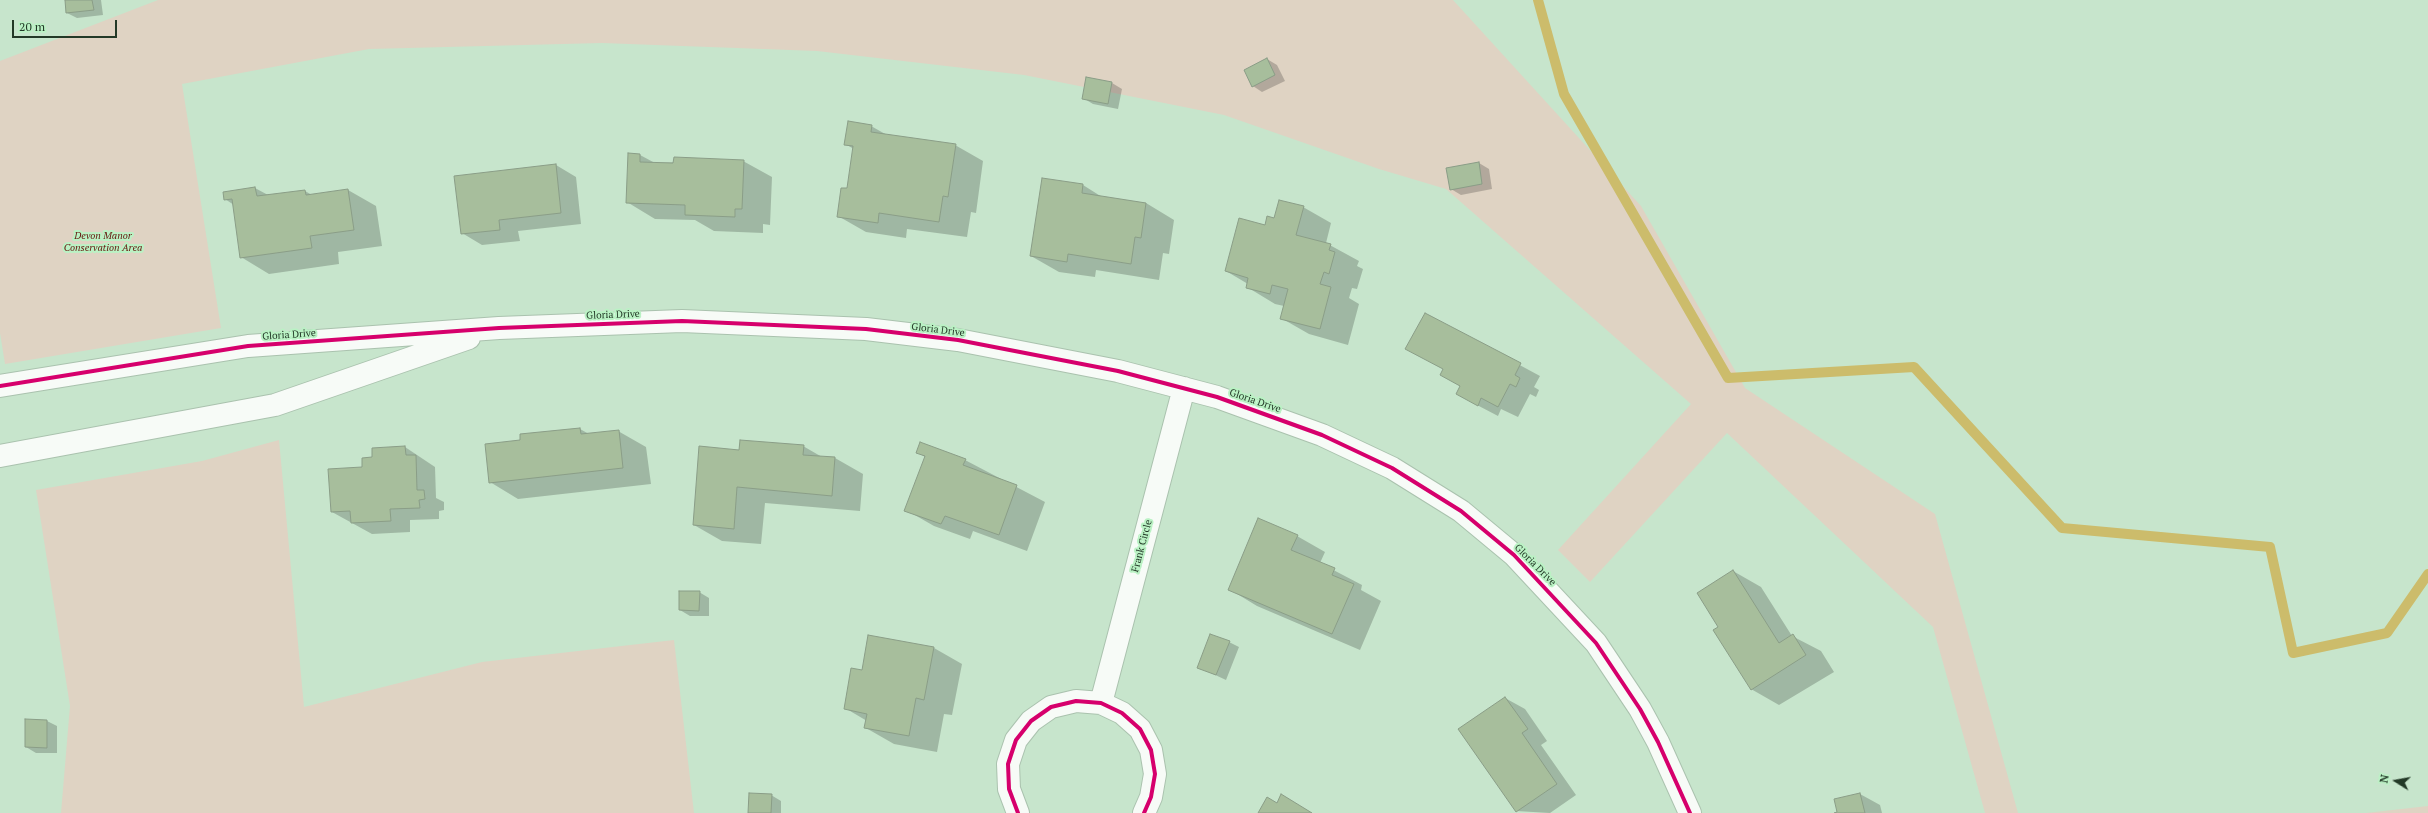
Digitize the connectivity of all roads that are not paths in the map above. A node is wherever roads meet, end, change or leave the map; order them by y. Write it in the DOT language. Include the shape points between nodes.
graph roads {
  1 [pos="499,328"];
  2 [pos="0,386"];
  3 [pos="1184,388"];
  4 [pos="0,456"];
  5 [pos="1101,703"];
  6 [pos="1018,813"];
  7 [pos="1144,813"];
  8 [pos="1690,813"];
  1 -- 2 [label="street, Gloria Drive" via="248,346"];
  1 -- 3 [label="street, Gloria Drive" via="682,321 866,329 958,340 1118,371"];
  1 -- 4 [label="street, Gloria Drive" via="275,405"];
  3 -- 5 [label="street, Frank Circle"];
  3 -- 8 [label="street, Gloria Drive" via="1287,421 1356,450 1427,488 1487,532 1541,582 1596,643 1654,735"];
  5 -- 6 [label="street" via="1076,701 1051,707 1031,721 1016,740 1008,764 1009,789"];
  5 -- 7 [label="street" via="1122,713 1140,729 1151,750 1156,774"];
}
